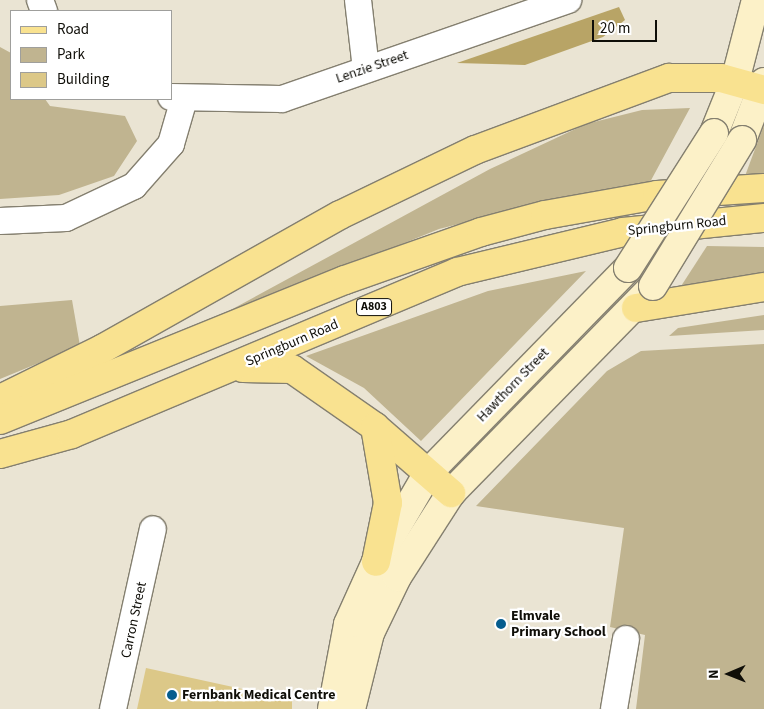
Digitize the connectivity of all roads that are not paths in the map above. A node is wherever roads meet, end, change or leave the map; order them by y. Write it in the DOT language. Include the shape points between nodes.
graph roads {
  1 [pos="358,0"];
  2 [pos="568,0"];
  3 [pos="756,0"];
  4 [pos="366,69"];
  5 [pos="735,81"];
  6 [pos="763,87"];
  7 [pos="178,98"];
  8 [pos="764,188"];
  9 [pos="764,218"];
  10 [pos="0,221"];
  11 [pos="621,276"];
  12 [pos="764,287"];
  13 [pos="636,308"];
  14 [pos="235,367"];
  15 [pos="0,399"];
  16 [pos="0,420"];
  17 [pos="375,427"];
  18 [pos="0,454"];
  19 [pos="428,473"];
  20 [pos="451,493"];
  21 [pos="153,530"];
  22 [pos="376,562"];
  23 [pos="626,639"];
  24 [pos="113,709"];
  25 [pos="332,709"];
  26 [pos="351,709"];
  27 [pos="614,709"];
  1 -- 4 [label="street"];
  2 -- 4 [label="street, Lenzie Street"];
  3 -- 5 [label="main road, Hawthorn Street"];
  4 -- 7 [label="street, Lenzie Street" via="282,99"];
  5 -- 6 [label="main road"];
  5 -- 11 [label="main road, Hawthorn Street, bridge" via="714,133"];
  5 -- 15 [label="main road" via="670,78 475,150 340,214 102,349"];
  6 -- 13 [label="main road, bridge" via="742,140 654,286"];
  7 -- 10 [label="street" via="171,144 134,186 66,218"];
  8 -- 16 [label="main road, A803" via="657,195 545,215 481,232 344,280 106,381"];
  9 -- 14 [label="main road, Springburn Road / A803" via="623,232 513,255 457,272"];
  11 -- 13 [label="main road"];
  11 -- 19 [label="main road, Hawthorn Street"];
  12 -- 13 [label="main road"];
  13 -- 20 [label="main road"];
  14 -- 17 [label="main road, A803" via="292,369"];
  14 -- 18 [label="main road, Springburn Road / A803" via="72,434"];
  17 -- 19 [label="main road, A803"];
  17 -- 22 [label="main road" via="388,503"];
  19 -- 20 [label="main road, A803"];
  19 -- 22 [label="main road, Hawthorn Street"];
  20 -- 26 [label="main road" via="397,577 370,633"];
  21 -- 24 [label="street, Carron Street"];
  22 -- 25 [label="main road, Hawthorn Street" via="348,624"];
  23 -- 27 [label="street"];
}
